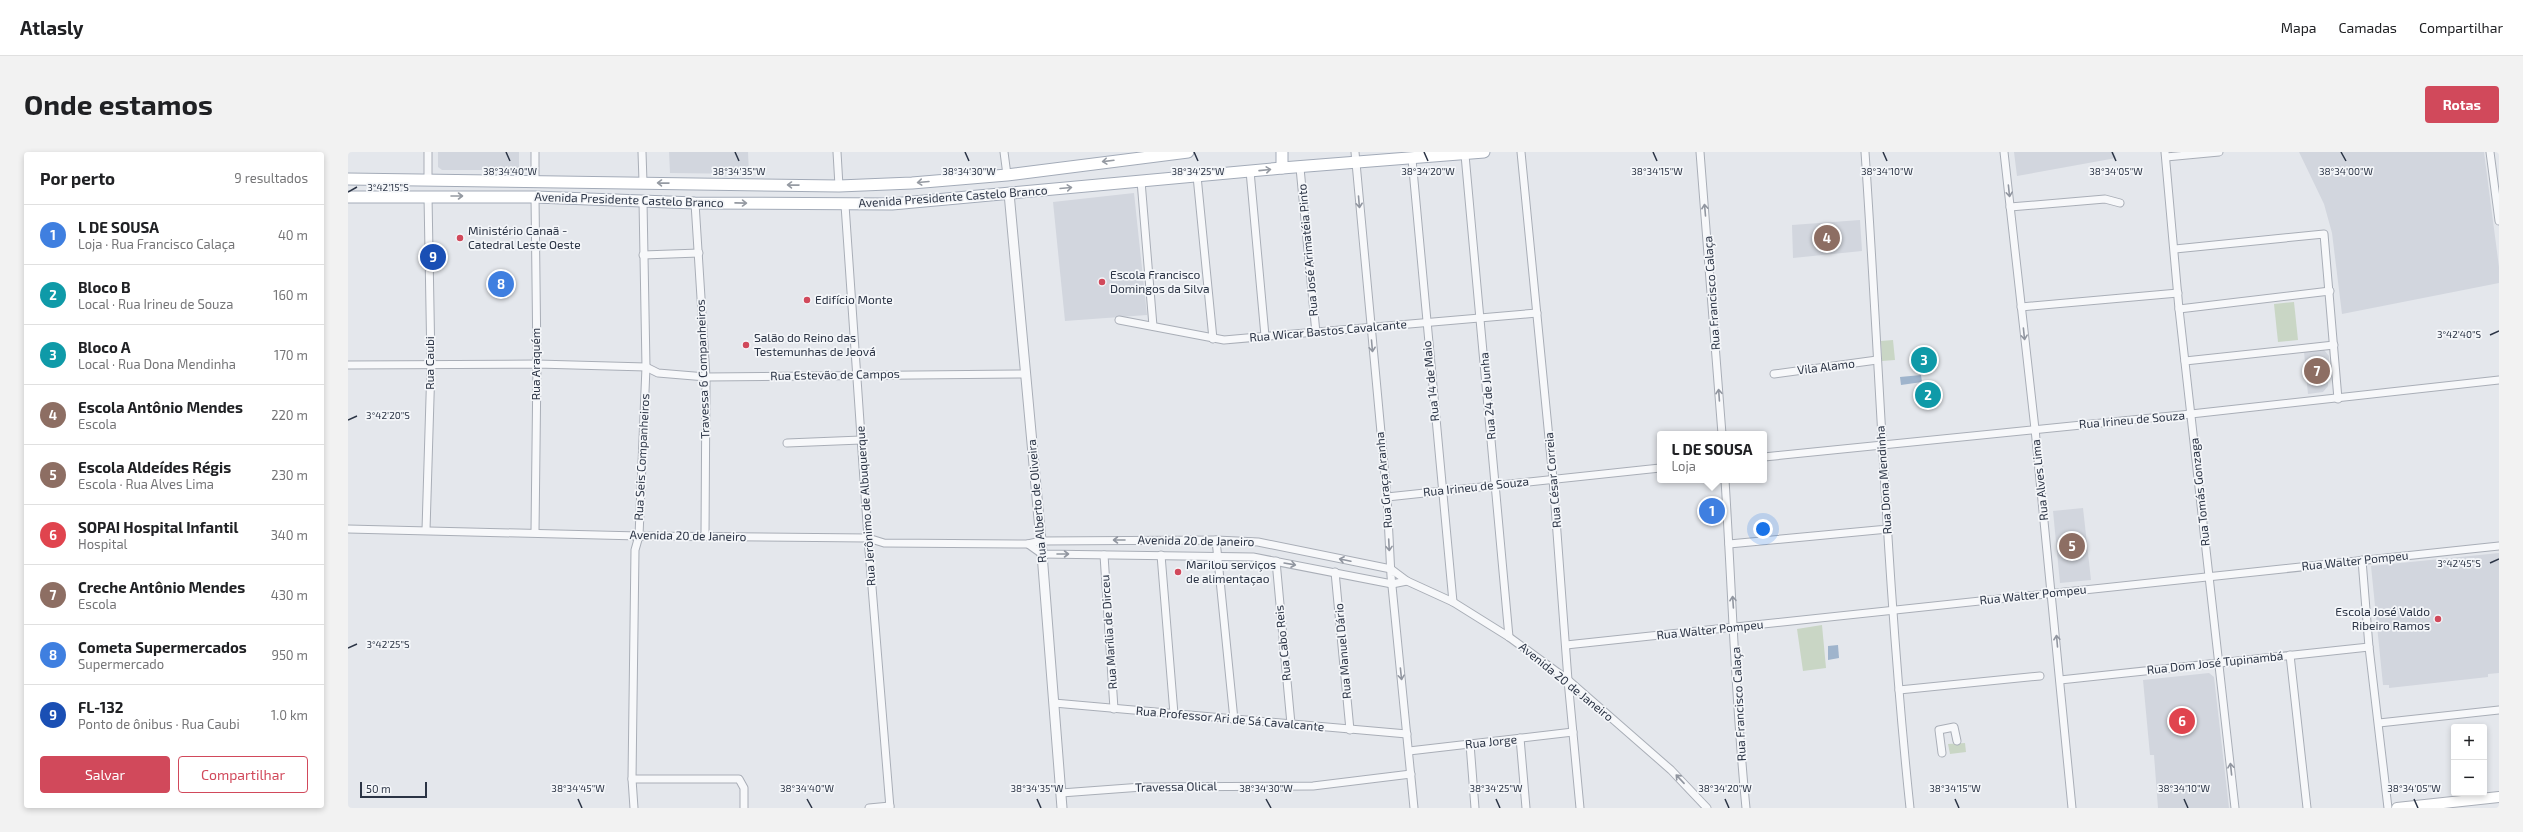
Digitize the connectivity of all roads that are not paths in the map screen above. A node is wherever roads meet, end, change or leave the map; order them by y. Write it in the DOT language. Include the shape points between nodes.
graph roads {
  1 [pos="428,152"];
  2 [pos="535,152"];
  3 [pos="642,152"];
  4 [pos="837,152"];
  5 [pos="1004,152"];
  6 [pos="1188,152"];
  7 [pos="1282,152"];
  8 [pos="1355,152"];
  9 [pos="1484,152"];
  10 [pos="1521,152"];
  11 [pos="1700,152"];
  12 [pos="1865,152"];
  13 [pos="2004,152"];
  14 [pos="2219,152"];
  15 [pos="2490,152"];
  16 [pos="1465,155"];
  17 [pos="2166,155"];
  18 [pos="1412,158"];
  19 [pos="1356,163"];
  20 [pos="1282,168"];
  21 [pos="1300,168"];
  22 [pos="2495,169"];
  23 [pos="1250,171"];
  24 [pos="1007,175"];
  25 [pos="1197,176"];
  26 [pos="348,179"];
  27 [pos="428,179"];
  28 [pos="535,180"];
  29 [pos="1141,181"];
  30 [pos="643,182"];
  31 [pos="839,186"];
  32 [pos="1009,193"];
  33 [pos="428,196"];
  34 [pos="534,196"];
  35 [pos="348,197"];
  36 [pos="643,201"];
  37 [pos="695,203"];
  38 [pos="2120,203"];
  39 [pos="845,205"];
  40 [pos="2010,207"];
  41 [pos="2499,218"];
  42 [pos="2499,221"];
  43 [pos="2175,250"];
  44 [pos="699,253"];
  45 [pos="643,255"];
  46 [pos="2330,291"];
  47 [pos="2178,293"];
  48 [pos="2022,307"];
  49 [pos="2179,309"];
  50 [pos="1537,313"];
  51 [pos="1481,318"];
  52 [pos="1119,320"];
  53 [pos="1426,322"];
  54 [pos="1153,326"];
  55 [pos="1371,328"];
  56 [pos="1316,333"];
  57 [pos="1265,336"];
  58 [pos="1213,339"];
  59 [pos="2334,345"];
  60 [pos="1877,360"];
  61 [pos="2185,361"];
  62 [pos="537,364"];
  63 [pos="348,365"];
  64 [pos="431,365"];
  65 [pos="646,367"];
  66 [pos="856,374"];
  67 [pos="1025,374"];
  68 [pos="1774,374"];
  69 [pos="706,377"];
  70 [pos="2499,380"];
  71 [pos="2338,399"];
  72 [pos="2191,414"];
  73 [pos="2035,429"];
  74 [pos="1722,431"];
  75 [pos="861,440"];
  76 [pos="787,443"];
  77 [pos="1881,445"];
  78 [pos="1767,457"];
  79 [pos="1657,468"];
  80 [pos="1553,479"];
  81 [pos="1725,483"];
  82 [pos="1495,485"];
  83 [pos="1442,491"];
  84 [pos="1387,496"];
  85 [pos="348,529"];
  86 [pos="1888,529"];
  87 [pos="426,530"];
  88 [pos="535,532"];
  89 [pos="639,536"];
  90 [pos="705,536"];
  91 [pos="868,538"];
  92 [pos="1216,540"];
  93 [pos="1041,541"];
  94 [pos="1028,544"];
  95 [pos="1729,544"];
  96 [pos="2499,546"];
  97 [pos="1042,554"];
  98 [pos="1104,555"];
  99 [pos="1161,555"];
  100 [pos="1218,556"];
  101 [pos="2362,560"];
  102 [pos="1276,561"];
  103 [pos="1390,569"];
  104 [pos="1335,572"];
  105 [pos="2209,577"];
  106 [pos="1407,581"];
  107 [pos="1392,584"];
  108 [pos="2052,592"];
  109 [pos="1453,602"];
  110 [pos="1894,610"];
  111 [pos="1735,627"];
  112 [pos="1509,637"];
  113 [pos="1566,645"];
  114 [pos="2369,647"];
  115 [pos="2290,656"];
  116 [pos="2220,663"];
  117 [pos="2040,676"];
  118 [pos="1568,680"];
  119 [pos="2060,680"];
  120 [pos="1899,690"];
  121 [pos="1054,703"];
  122 [pos="1114,709"];
  123 [pos="2499,710"];
  124 [pos="1174,714"];
  125 [pos="1234,720"];
  126 [pos="2379,723"];
  127 [pos="1291,724"];
  128 [pos="1350,730"];
  129 [pos="1573,732"];
  130 [pos="1407,734"];
  131 [pos="1520,738"];
  132 [pos="1957,741"];
  133 [pos="1470,744"];
  134 [pos="1409,751"];
  135 [pos="1942,753"];
  136 [pos="1411,774"];
  137 [pos="632,779"];
  138 [pos="1061,793"];
  139 [pos="2499,797"];
  140 [pos="890,807"];
  141 [pos="634,808"];
  142 [pos="744,808"];
  143 [pos="869,808"];
  144 [pos="1062,808"];
  145 [pos="1414,808"];
  146 [pos="1475,808"];
  147 [pos="1526,808"];
  148 [pos="1580,808"];
  149 [pos="1707,808"];
  150 [pos="1746,808"];
  151 [pos="1910,808"];
  152 [pos="2072,808"];
  153 [pos="2235,808"];
  154 [pos="2307,808"];
  155 [pos="2388,808"];
  156 [pos="2397,808"];
  1 -- 27 [label="street"];
  2 -- 28 [label="street"];
  3 -- 30 [label="street"];
  4 -- 31 [label="street"];
  5 -- 24 [label="street"];
  6 -- 24 [label="main road, Avenida Presidente Castelo Branco, one-way"];
  7 -- 20 [label="main road"];
  8 -- 19 [label="street, Rua Graça Aranha"];
  9 -- 16 [label="main road, Avenida Presidente Castelo Branco"];
  10 -- 50 [label="street, Rua César Correia"];
  74 -- 11 [label="street, Rua Francisco Calaça, one-way"];
  12 -- 60 [label="street, Rua Dona Mendinha"];
  13 -- 40 [label="street, Rua Alves Lima, one-way"];
  14 -- 17 [label="street"];
  15 -- 22 [label="street"];
  16 -- 18 [label="main road, Avenida Presidente Castelo Branco"];
  16 -- 51 [label="street, Rua 24 de Junha"];
  17 -- 43 [label="street, Rua Tomás Gonzaga"];
  18 -- 19 [label="main road, Avenida Presidente Castelo Branco"];
  18 -- 53 [label="street, Rua 14 de Maio"];
  19 -- 21 [label="main road, Avenida Presidente Castelo Branco"];
  19 -- 55 [label="street, Rua Graça Aranha, one-way"];
  20 -- 21 [label="main road, Avenida Presidente Castelo Branco"];
  23 -- 20 [label="main road, Avenida Presidente Castelo Branco, one-way"];
  21 -- 56 [label="street, Rua José Arimatéia Pinto"];
  22 -- 41 [label="street"];
  23 -- 25 [label="main road, Avenida Presidente Castelo Branco"];
  23 -- 57 [label="street"];
  24 -- 31 [label="main road, Avenida Presidente Castelo Branco, one-way"];
  25 -- 29 [label="main road, Avenida Presidente Castelo Branco"];
  25 -- 58 [label="street"];
  26 -- 27 [label="main road, Avenida Presidente Castelo Branco"];
  27 -- 28 [label="main road, Avenida Presidente Castelo Branco"];
  28 -- 30 [label="main road, Avenida Presidente Castelo Branco"];
  32 -- 29 [label="main road, Avenida Presidente Castelo Branco, one-way"];
  29 -- 54 [label="street"];
  31 -- 30 [label="main road, Avenida Presidente Castelo Branco, one-way"];
  32 -- 39 [label="main road, Avenida Presidente Castelo Branco" via="892,204"];
  32 -- 67 [label="street, Rua Alberto de Oliveira"];
  33 -- 34 [label="main road, Avenida Presidente Castelo Branco, one-way"];
  33 -- 35 [label="main road, Avenida Presidente Castelo Branco"];
  33 -- 64 [label="street, Rua Caubi"];
  34 -- 36 [label="main road, Avenida Presidente Castelo Branco"];
  34 -- 62 [label="street, Rua Araquém"];
  36 -- 37 [label="main road, Avenida Presidente Castelo Branco"];
  36 -- 45 [label="street, Rua Seis Companheiros"];
  37 -- 39 [label="main road, Avenida Presidente Castelo Branco, one-way"];
  37 -- 44 [label="street, Travessa 6 Companheiros"];
  38 -- 40 [label="street" via="2105,199"];
  39 -- 66 [label="street, Rua Jerônimo de Albuquerque"];
  40 -- 48 [label="street, Rua Alves Lima"];
  41 -- 42 [label="street"];
  43 -- 46 [label="street" via="2324,234"];
  43 -- 47 [label="street, Rua Tomás Gonzaga"];
  44 -- 45 [label="street"];
  44 -- 69 [label="street, Travessa 6 Companheiros"];
  45 -- 65 [label="street, Rua Seis Companheiros"];
  46 -- 49 [label="street"];
  46 -- 59 [label="street"];
  47 -- 48 [label="street"];
  47 -- 49 [label="street, Rua Tomás Gonzaga"];
  48 -- 73 [label="street, Rua Alves Lima, one-way"];
  49 -- 61 [label="street, Rua Tomás Gonzaga"];
  50 -- 51 [label="street, Rua Wicar Bastos Cavalcante"];
  50 -- 80 [label="street, Rua César Correia"];
  51 -- 53 [label="street, Rua Wicar Bastos Cavalcante"];
  51 -- 82 [label="street, Rua 24 de Junha"];
  52 -- 54 [label="street, Rua Wicar Bastos Cavalcante"];
  53 -- 55 [label="street, Rua Wicar Bastos Cavalcante"];
  53 -- 83 [label="street, Rua 14 de Maio"];
  54 -- 58 [label="street, Rua Wicar Bastos Cavalcante"];
  55 -- 56 [label="street, Rua Wicar Bastos Cavalcante"];
  55 -- 84 [label="street, Rua Graça Aranha, one-way"];
  56 -- 57 [label="street, Rua Wicar Bastos Cavalcante"];
  57 -- 58 [label="street, Rua Wicar Bastos Cavalcante"];
  59 -- 61 [label="street"];
  59 -- 71 [label="street"];
  60 -- 68 [label="street, Vila Alamo"];
  60 -- 77 [label="street, Rua Dona Mendinha" via="1883,420"];
  61 -- 72 [label="street, Rua Tomás Gonzaga"];
  62 -- 64 [label="street, Rua Estevão de Campos"];
  62 -- 65 [label="street, Rua Estevão de Campos"];
  62 -- 88 [label="street, Rua Araquém"];
  63 -- 64 [label="street, Rua Estevão de Campos"];
  64 -- 87 [label="street, Rua Caubi"];
  65 -- 69 [label="street, Rua Estevão de Campos" via="658,373"];
  65 -- 89 [label="street, Rua Seis Companheiros"];
  66 -- 67 [label="street, Rua Estevão de Campos"];
  66 -- 69 [label="street, Rua Estevão de Campos"];
  66 -- 75 [label="street, Rua Jerônimo de Albuquerque"];
  67 -- 93 [label="street, Rua Alberto de Oliveira"];
  69 -- 90 [label="street, Travessa 6 Companheiros"];
  70 -- 71 [label="street, Rua Irineu de Souza"];
  71 -- 72 [label="street, Rua Irineu de Souza"];
  72 -- 73 [label="street, Rua Irineu de Souza"];
  72 -- 105 [label="street, Rua Tomás Gonzaga"];
  73 -- 77 [label="street, Rua Irineu de Souza"];
  73 -- 108 [label="street, Rua Alves Lima"];
  75 -- 76 [label="street"];
  75 -- 91 [label="street, Rua Jerônimo de Albuquerque"];
  77 -- 78 [label="street, Rua Irineu de Souza"];
  77 -- 86 [label="street, Rua Dona Mendinha"];
  79 -- 80 [label="street, Rua Irineu de Souza"];
  80 -- 82 [label="street, Rua Irineu de Souza"];
  80 -- 113 [label="street, Rua César Correia"];
  81 -- 95 [label="street, Rua Francisco Calaça"];
  82 -- 83 [label="street, Rua Irineu de Souza"];
  82 -- 112 [label="street, Rua 24 de Junha"];
  83 -- 84 [label="street, Rua Irineu de Souza"];
  83 -- 109 [label="street, Rua 14 de Maio"];
  84 -- 103 [label="street, Rua Graça Aranha, one-way"];
  85 -- 87 [label="street, Avenida 20 de Janeiro"];
  86 -- 95 [label="street"];
  86 -- 110 [label="street, Rua Dona Mendinha"];
  87 -- 88 [label="street, Avenida 20 de Janeiro"];
  88 -- 89 [label="street, Avenida 20 de Janeiro"];
  89 -- 90 [label="street, Avenida 20 de Janeiro"];
  89 -- 137 [label="street, Rua Seis Companheiros" via="635,550"];
  90 -- 91 [label="street, Avenida 20 de Janeiro"];
  91 -- 94 [label="street, Avenida 20 de Janeiro" via="884,543"];
  91 -- 140 [label="street, Rua Jerônimo de Albuquerque"];
  92 -- 93 [label="street, Avenida 20 de Janeiro, one-way"];
  92 -- 100 [label="street"];
  103 -- 92 [label="street, Avenida 20 de Janeiro, one-way" via="1258,542"];
  93 -- 94 [label="street, Avenida 20 de Janeiro"];
  93 -- 97 [label="street, Rua Alberto de Oliveira"];
  94 -- 97 [label="street"];
  111 -- 95 [label="street, Rua Francisco Calaça, one-way"];
  96 -- 101 [label="street, Rua Walter Pompeu"];
  97 -- 98 [label="street, Avenida 20 de Janeiro, one-way"];
  97 -- 121 [label="street, Rua Alberto de Oliveira"];
  98 -- 99 [label="street, Avenida 20 de Janeiro"];
  98 -- 122 [label="street, Rua Marília de Dirceu"];
  99 -- 100 [label="street, Avenida 20 de Janeiro"];
  99 -- 124 [label="street"];
  100 -- 102 [label="street, Avenida 20 de Janeiro" via="1253,557"];
  100 -- 125 [label="street"];
  101 -- 105 [label="street, Rua Walter Pompeu"];
  101 -- 114 [label="street"];
  102 -- 104 [label="street, Avenida 20 de Janeiro, one-way"];
  102 -- 127 [label="street, Rua Cabo Reis"];
  103 -- 106 [label="street, Avenida 20 de Janeiro"];
  103 -- 107 [label="street, Rua Graça Aranha"];
  104 -- 107 [label="street, Avenida 20 de Janeiro"];
  104 -- 128 [label="street, Rua Manuel Dário"];
  105 -- 108 [label="street, Rua Walter Pompeu"];
  105 -- 116 [label="street, Rua Tomás Gonzaga"];
  106 -- 107 [label="street, Avenida 20 de Janeiro"];
  106 -- 109 [label="street, Avenida 20 de Janeiro"];
  107 -- 130 [label="street, Rua Graça Aranha, one-way"];
  108 -- 110 [label="street, Rua Walter Pompeu"];
  119 -- 108 [label="street, Rua Alves Lima, one-way"];
  109 -- 112 [label="street, Avenida 20 de Janeiro"];
  110 -- 111 [label="street, Rua Walter Pompeu"];
  110 -- 120 [label="street, Rua Dona Mendinha"];
  111 -- 113 [label="street, Rua Walter Pompeu"];
  111 -- 150 [label="street, Rua Francisco Calaça" via="1738,729"];
  112 -- 118 [label="street, Avenida 20 de Janeiro"];
  113 -- 118 [label="street, Rua César Correia"];
  114 -- 115 [label="street, Rua Dom José Tupinambá"];
  114 -- 126 [label="street"];
  115 -- 116 [label="street, Rua Dom José Tupinambá"];
  115 -- 154 [label="street"];
  116 -- 119 [label="street, Rua Dom José Tupinambá"];
  153 -- 116 [label="street, Rua Tomás Gonzaga, one-way"];
  117 -- 120 [label="street"];
  118 -- 129 [label="street, Rua César Correia"];
  149 -- 118 [label="street, Avenida 20 de Janeiro, one-way" via="1671,770"];
  119 -- 152 [label="street, Rua Alves Lima"];
  120 -- 151 [label="street, Rua Dona Mendinha"];
  121 -- 122 [label="street, Rua Professor Ari de Sá Cavalcante"];
  121 -- 138 [label="street, Rua Alberto de Oliveira"];
  122 -- 124 [label="street, Rua Professor Ari de Sá Cavalcante"];
  123 -- 126 [label="street"];
  124 -- 125 [label="street, Rua Professor Ari de Sá Cavalcante"];
  125 -- 127 [label="street, Rua Professor Ari de Sá Cavalcante"];
  126 -- 155 [label="street"];
  127 -- 128 [label="street, Rua Professor Ari de Sá Cavalcante"];
  128 -- 130 [label="street, Rua Professor Ari de Sá Cavalcante"];
  129 -- 131 [label="street, Rua Jorge"];
  129 -- 148 [label="street, Rua César Correia"];
  130 -- 134 [label="street, Rua Graça Aranha"];
  131 -- 133 [label="street, Rua Jorge"];
  131 -- 147 [label="street"];
  132 -- 135 [label="street" via="1954,727 1939,730"];
  133 -- 134 [label="street, Rua Jorge"];
  133 -- 146 [label="street"];
  134 -- 136 [label="street, Rua Graça Aranha"];
  136 -- 138 [label="street, Travessa Olical" via="1314,786 1142,787"];
  136 -- 145 [label="street, Rua Graça Aranha"];
  137 -- 141 [label="street, Rua Seis Companheiros"];
  137 -- 142 [label="street" via="739,779 744,788"];
  138 -- 144 [label="street, Rua Alberto de Oliveira"];
  139 -- 156 [label="main road"];
  140 -- 143 [label="street"];
}
